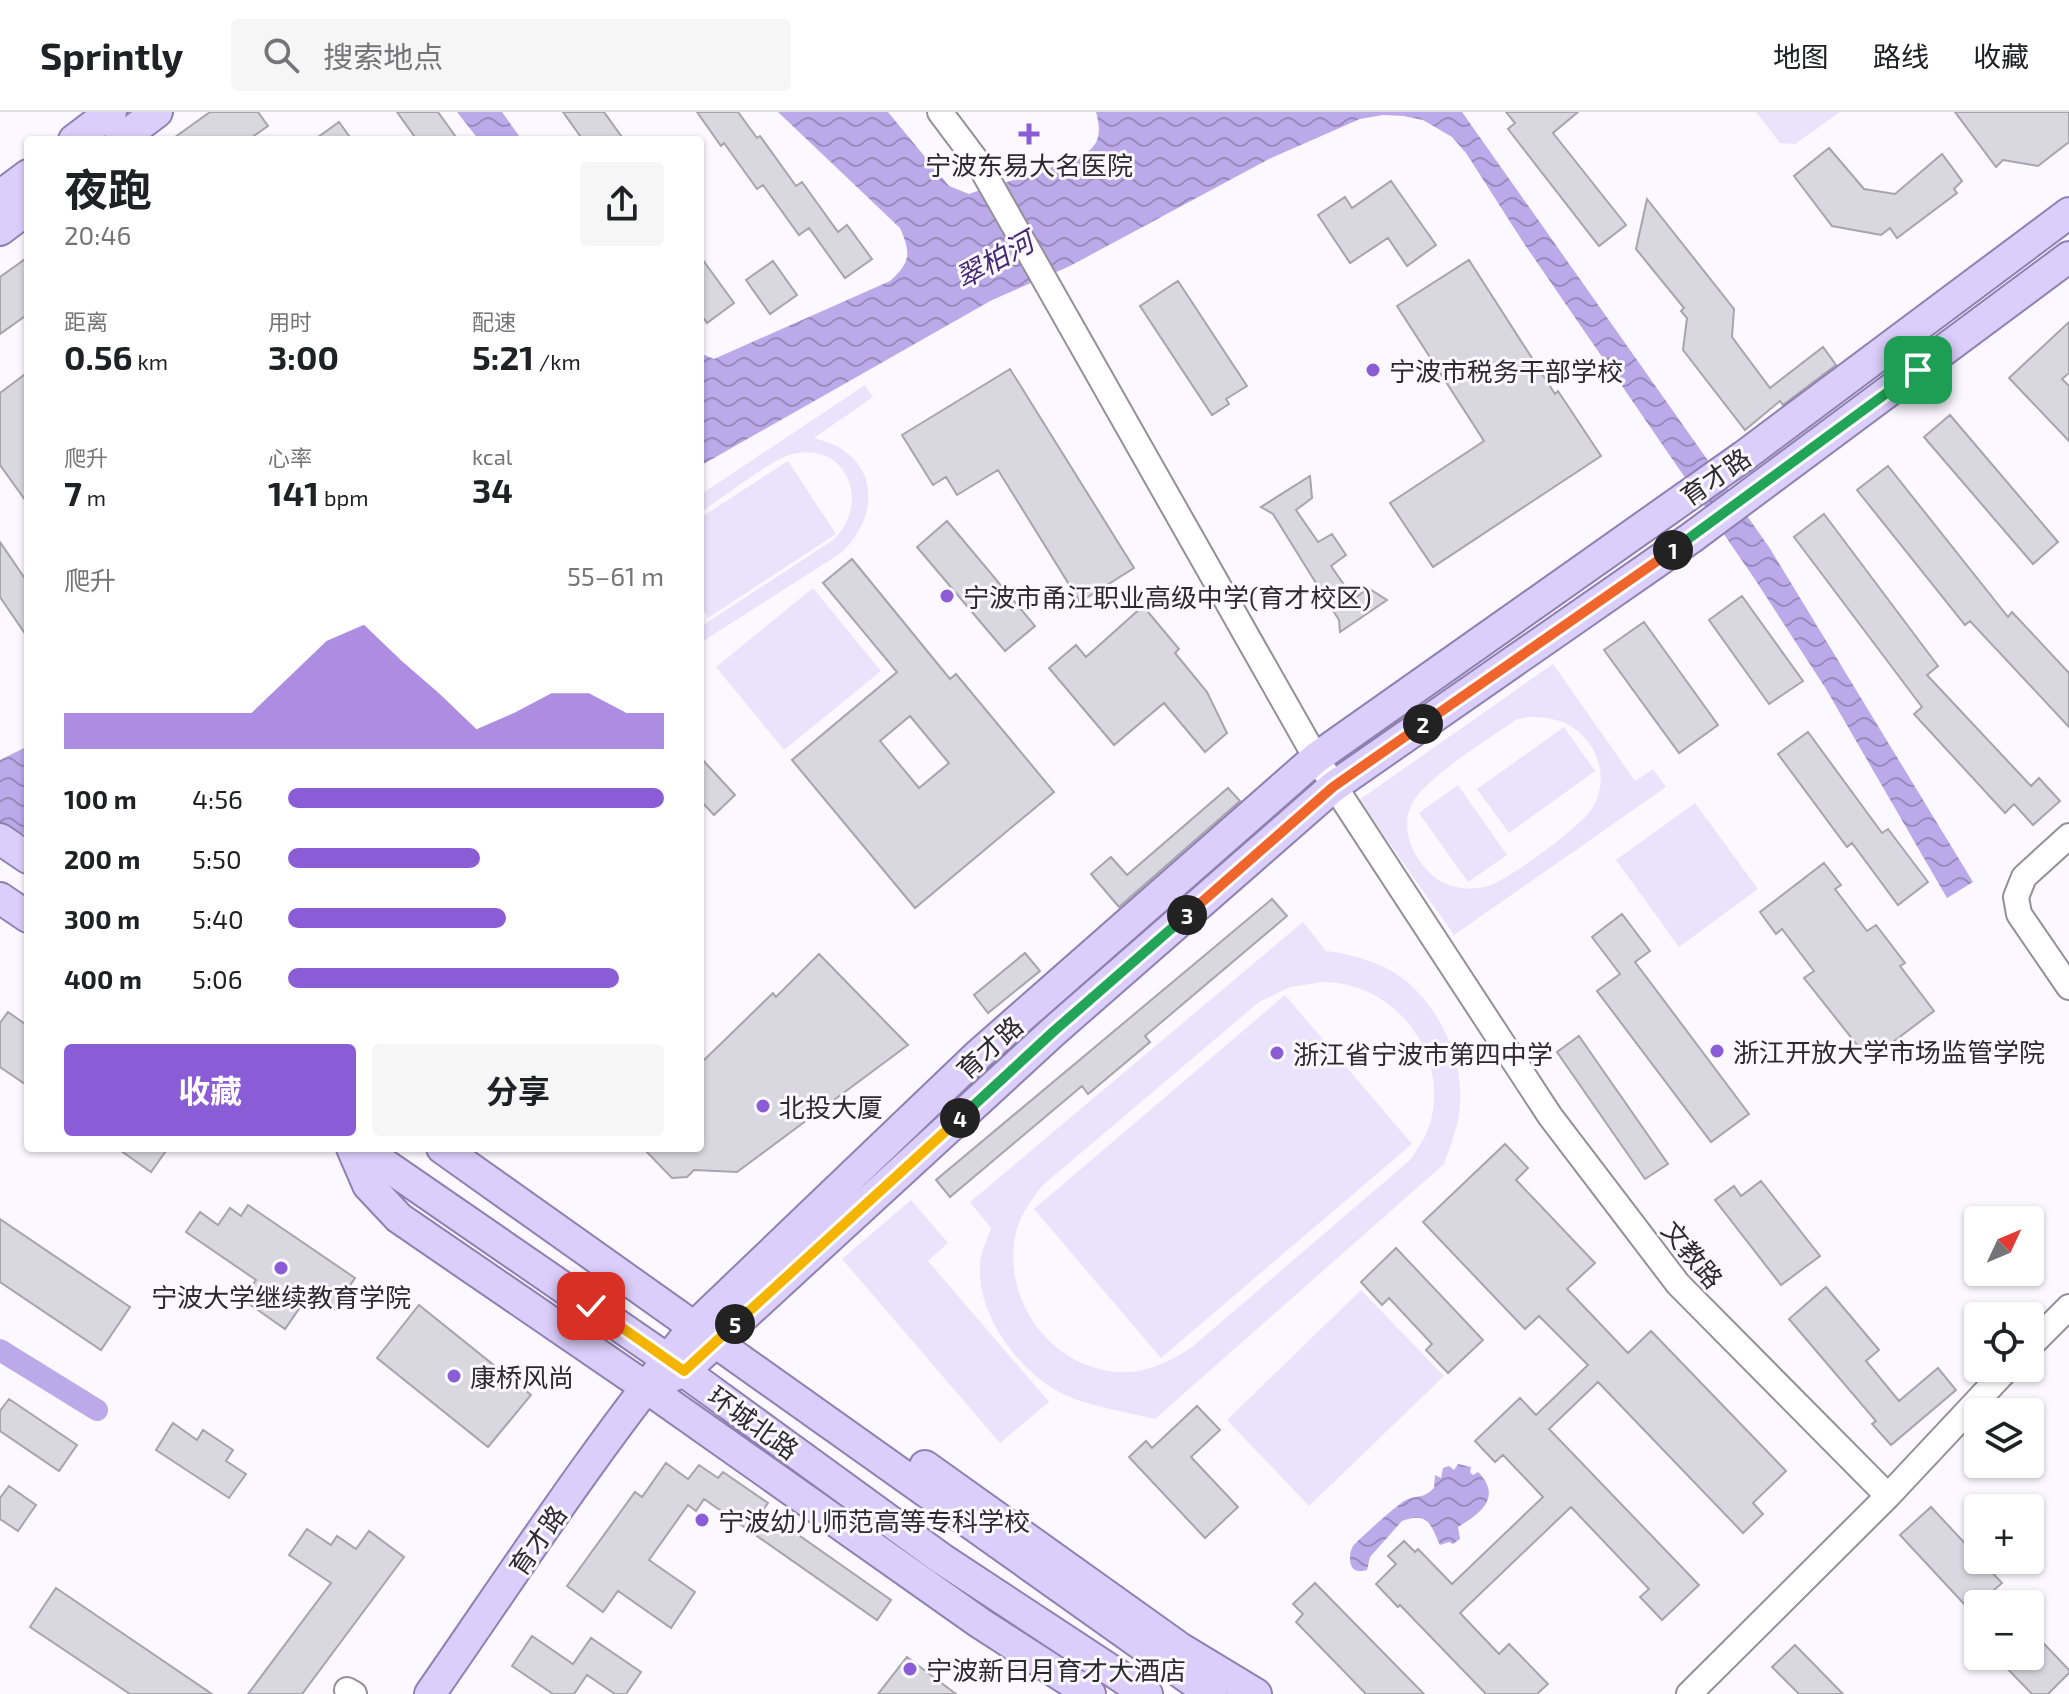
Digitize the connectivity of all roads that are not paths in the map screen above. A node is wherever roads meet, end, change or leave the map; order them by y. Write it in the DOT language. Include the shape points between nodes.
graph roads {
  1 [pos="111,112"];
  2 [pos="157,112"];
  3 [pos="940,112"];
  4 [pos="79,136"];
  5 [pos="125,136"];
  6 [pos="24,178"];
  7 [pos="0,196"];
  8 [pos="24,212"];
  9 [pos="2069,213"];
  10 [pos="0,230"];
  11 [pos="2069,257"];
  12 [pos="1316,758"];
  13 [pos="1333,787"];
  14 [pos="2069,836"];
  15 [pos="0,839"];
  16 [pos="24,855"];
  17 [pos="0,898"];
  18 [pos="24,914"];
  19 [pos="2069,987"];
  20 [pos="354,1152"];
  21 [pos="367,1152"];
  22 [pos="448,1152"];
  23 [pos="2069,1307"];
  24 [pos="714,1332"];
  25 [pos="2044,1332"];
  26 [pos="676,1365"];
  27 [pos="1995,1382"];
  28 [pos="647,1388"];
  29 [pos="1888,1496"];
  30 [pos="430,1694"];
  31 [pos="1090,1694"];
  32 [pos="1147,1694"];
  33 [pos="1211,1694"];
  34 [pos="1256,1694"];
  35 [pos="1689,1694"];
  1 -- 4 [label="main road"];
  2 -- 5 [label="main road"];
  3 -- 12 [label="street" via="979,164"];
  6 -- 7 [label="main road"];
  8 -- 10 [label="main road"];
  9 -- 12 [label="main road, 育才路" via="1744,456"];
  11 -- 13 [label="main road, 育才路" via="1691,538"];
  12 -- 13 [label="street"];
  12 -- 24 [label="main road, 育才路" via="978,1055"];
  13 -- 24 [label="main road, 育才路"];
  13 -- 29 [label="street, 文教路" via="1550,1116 1678,1284"];
  14 -- 19 [label="street" via="2024,877 2016,897 2019,914"];
  15 -- 16 [label="main road"];
  17 -- 18 [label="main road"];
  20 -- 28 [label="main road" via="368,1185 399,1218"];
  21 -- 26 [label="main road, 环城北路"];
  22 -- 24 [label="main road, 环城北路"];
  23 -- 25 [label="street"];
  24 -- 26 [label="main road, 育才路"];
  24 -- 33 [label="main road, 环城北路"];
  24 -- 34 [label="main road"];
  26 -- 28 [label="main road, 育才路"];
  26 -- 32 [label="main road, 环城北路" via="942,1559"];
  27 -- 29 [label="street"];
  28 -- 30 [label="main road, 育才路"];
  28 -- 31 [label="main road" via="980,1623"];
  29 -- 35 [label="street"];
}
